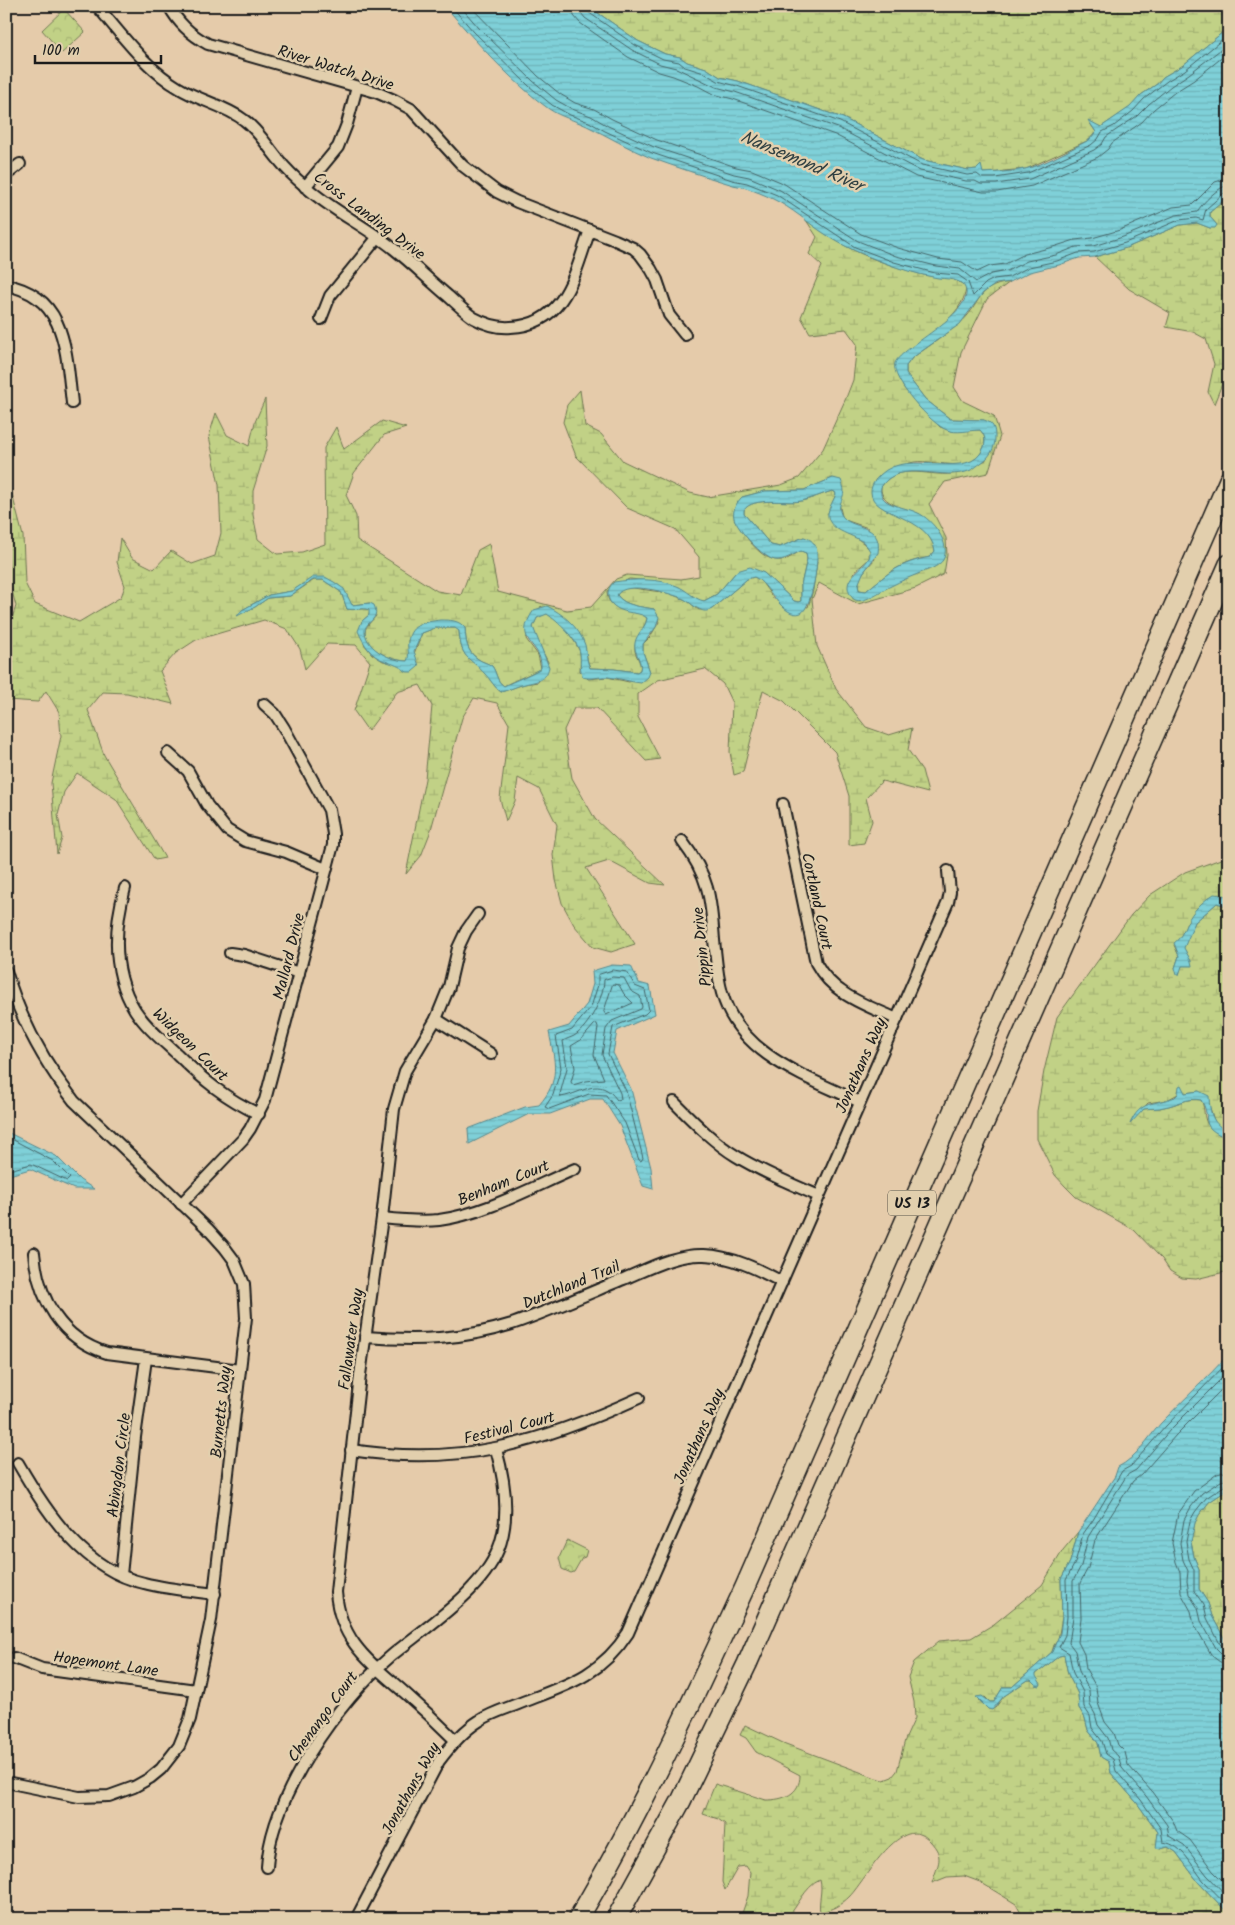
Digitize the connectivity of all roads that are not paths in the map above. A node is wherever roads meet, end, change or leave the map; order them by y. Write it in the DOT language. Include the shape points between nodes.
graph roads {
  1 [pos="97,6"];
  2 [pos="168,6"];
  3 [pos="357,86"];
  4 [pos="20,164"];
  5 [pos="6,176"];
  6 [pos="305,187"];
  7 [pos="590,230"];
  8 [pos="378,237"];
  9 [pos="6,285"];
  10 [pos="321,319"];
  11 [pos="685,335"];
  12 [pos="72,403"];
  13 [pos="1229,480"];
  14 [pos="1229,564"];
  15 [pos="264,704"];
  16 [pos="168,753"];
  17 [pos="783,804"];
  18 [pos="682,841"];
  19 [pos="326,869"];
  20 [pos="948,871"];
  21 [pos="125,888"];
  22 [pos="478,914"];
  23 [pos="230,953"];
  24 [pos="6,971"];
  25 [pos="299,974"];
  26 [pos="436,1019"];
  27 [pos="897,1019"];
  28 [pos="491,1054"];
  29 [pos="674,1102"];
  30 [pos="860,1102"];
  31 [pos="259,1114"];
  32 [pos="575,1169"];
  33 [pos="820,1196"];
  34 [pos="182,1204"];
  35 [pos="382,1218"];
  36 [pos="34,1253"];
  37 [pos="782,1282"];
  38 [pos="366,1337"];
  39 [pos="146,1359"];
  40 [pos="240,1370"];
  41 [pos="639,1398"];
  42 [pos="496,1449"];
  43 [pos="351,1450"];
  44 [pos="18,1463"];
  45 [pos="121,1575"];
  46 [pos="215,1594"];
  47 [pos="14,1658"];
  48 [pos="377,1668"];
  49 [pos="196,1690"];
  50 [pos="455,1740"];
  51 [pos="6,1782"];
  52 [pos="267,1867"];
  53 [pos="356,1919"];
  54 [pos="578,1919"];
  55 [pos="616,1919"];
  1 -- 6 [label="street, Cross Landing Drive" via="166,80 244,120"];
  2 -- 3 [label="street, River Watch Drive" via="182,26 208,44"];
  3 -- 6 [label="street" via="341,141 331,158"];
  3 -- 7 [label="street, River Watch Drive" via="410,109 463,166 497,192"];
  4 -- 5 [label="street"];
  6 -- 8 [label="street, Cross Landing Drive"];
  7 -- 8 [label="street, Cross Landing Drive" via="570,285 559,304 542,318 511,327 491,325 474,318"];
  7 -- 11 [label="street, River Watch Drive" via="624,243 640,254 657,280 669,315"];
  8 -- 10 [label="street" via="330,296"];
  9 -- 12 [label="street" via="39,299 57,320 65,344"];
  13 -- 54 [label="highway, US 13" via="737,1605 662,1766"];
  14 -- 55 [label="highway, US 13" via="747,1664 681,1801"];
  15 -- 19 [label="street, Mallard Drive" via="284,728 329,810 333,845"];
  16 -- 19 [label="street" via="188,771 227,830 245,840 286,852"];
  17 -- 27 [label="street, Cortland Court" via="812,952 821,974 837,990"];
  18 -- 30 [label="street, Pippin Drive" via="706,882 714,917 722,993 738,1026 766,1055"];
  19 -- 25 [label="street, Mallard Drive"];
  20 -- 27 [label="street, Jonathans Way" via="948,902"];
  21 -- 31 [label="street, Widgeon Court" via="119,914 117,952 122,982 135,1010 208,1084"];
  22 -- 26 [label="street, Fallawater Way" via="458,948 449,987"];
  23 -- 25 [label="street"];
  24 -- 34 [label="street, Burnetts Way" via="32,1037 60,1083 90,1118"];
  25 -- 31 [label="street, Mallard Drive" via="270,1086"];
  26 -- 28 [label="street"];
  26 -- 35 [label="street, Fallawater Way" via="405,1071 394,1109"];
  27 -- 30 [label="street, Jonathans Way"];
  29 -- 33 [label="street" via="734,1155"];
  30 -- 33 [label="street, Jonathans Way"];
  31 -- 34 [label="street, Mallard Drive" via="242,1139"];
  32 -- 35 [label="street, Benham Court" via="464,1215 438,1220"];
  33 -- 37 [label="street, Jonathans Way"];
  34 -- 40 [label="street, Burnetts Way" via="225,1248 244,1284 246,1318"];
  35 -- 38 [label="street, Fallawater Way"];
  36 -- 39 [label="street" via="40,1289 53,1314 64,1326 98,1350"];
  37 -- 38 [label="street, Dutchland Trail" via="741,1263 692,1255 665,1261 542,1313 485,1331 425,1340"];
  37 -- 50 [label="street, Jonathans Way" via="620,1646 589,1674 494,1713"];
  38 -- 43 [label="street, Fallawater Way"];
  39 -- 40 [label="street"];
  39 -- 45 [label="street, Abingdon Circle"];
  40 -- 46 [label="street, Burnetts Way"];
  41 -- 42 [label="street, Festival Court" via="559,1431"];
  42 -- 43 [label="street, Festival Court" via="426,1456 382,1455"];
  42 -- 48 [label="street, Chenango Court" via="504,1481 505,1517 498,1550 490,1565 472,1588"];
  43 -- 48 [label="street, Fallawater Way" via="336,1600 343,1626 351,1640"];
  44 -- 45 [label="street" via="45,1506 82,1550"];
  45 -- 46 [label="street" via="142,1583"];
  46 -- 49 [label="street, Burnetts Way"];
  47 -- 49 [label="street, Hopemont Lane" via="42,1669"];
  48 -- 50 [label="street, Fallawater Way"];
  48 -- 52 [label="street, Chenango Court" via="337,1715 300,1772 270,1838"];
  49 -- 51 [label="street, Burnetts Way" via="190,1719 179,1746 161,1768 134,1787 109,1796 79,1797"];
  50 -- 53 [label="street, Jonathans Way" via="439,1761"];
}
